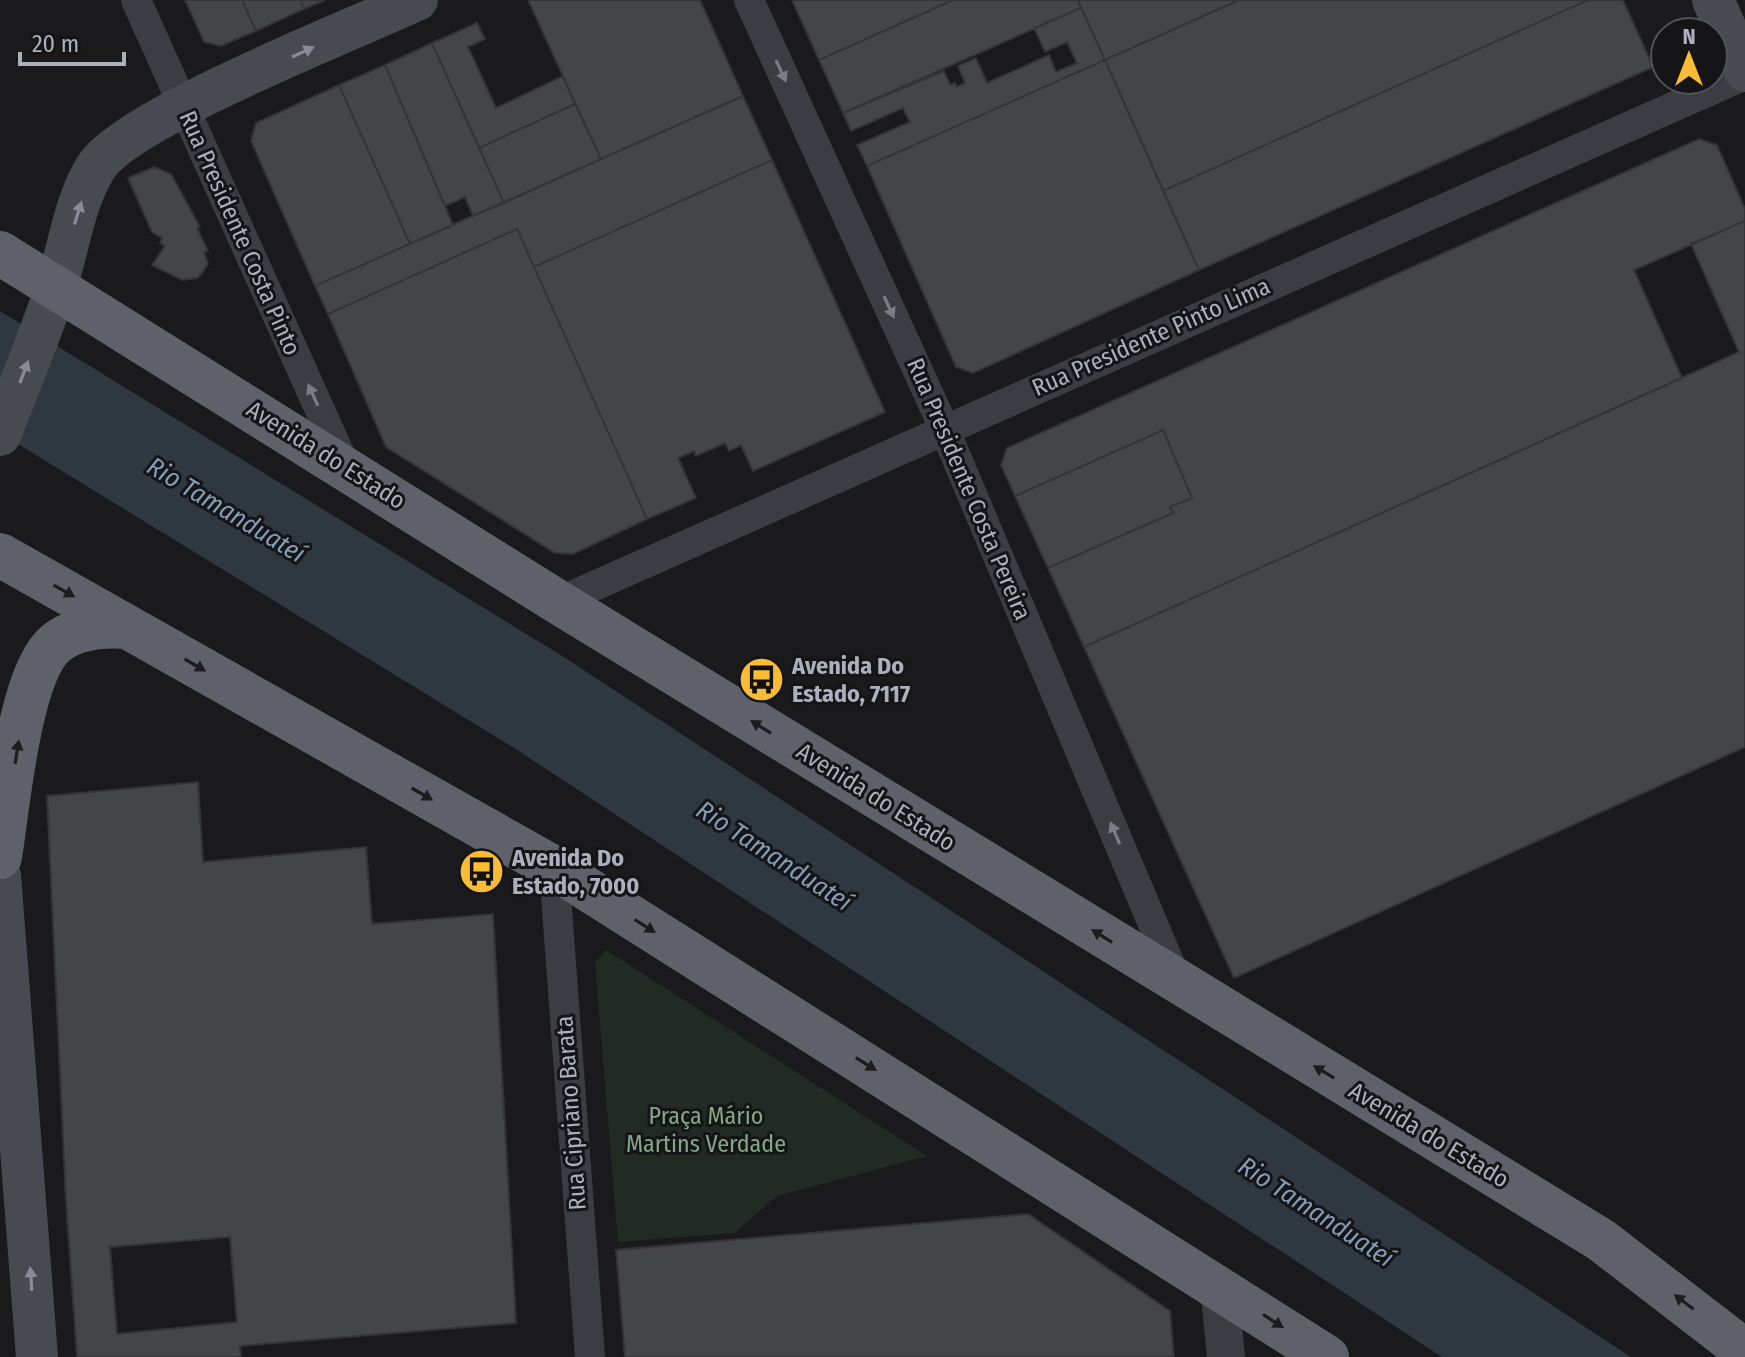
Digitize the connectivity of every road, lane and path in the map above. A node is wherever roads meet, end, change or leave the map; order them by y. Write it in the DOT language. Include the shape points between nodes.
graph roads {
  1 [pos="136,0"];
  2 [pos="417,0"];
  3 [pos="749,0"];
  4 [pos="1713,0"];
  5 [pos="1745,73"];
  6 [pos="184,107"];
  7 [pos="0,253"];
  8 [pos="52,299"];
  9 [pos="944,428"];
  10 [pos="0,435"];
  11 [pos="345,466"];
  12 [pos="0,555"];
  13 [pos="558,602"];
  14 [pos="128,627"];
  15 [pos="0,857"];
  16 [pos="554,868"];
  17 [pos="0,875"];
  18 [pos="1178,983"];
  19 [pos="1219,1286"];
  20 [pos="1745,1351"];
  21 [pos="37,1357"];
  22 [pos="590,1357"];
  23 [pos="1226,1357"];
  24 [pos="1327,1357"];
  1 -- 6 [label="street, Rua Presidente Costa Pinto"];
  6 -- 2 [label="main road, one-way"];
  3 -- 9 [label="street, Rua Presidente Costa Pereira, one-way"];
  4 -- 5 [label="main road"];
  5 -- 9 [label="street, Rua Presidente Pinto Lima"];
  8 -- 6 [label="main road, one-way" via="97,166 122,141"];
  11 -- 6 [label="street, Rua Presidente Costa Pinto, one-way"];
  7 -- 8 [label="highway, Avenida do Estado"];
  10 -- 8 [label="main road, one-way"];
  8 -- 11 [label="highway, Avenida do Estado"];
  9 -- 13 [label="street, Rua Presidente Pinto Lima"];
  18 -- 9 [label="street, Rua Presidente Costa Pereira, one-way"];
  11 -- 13 [label="highway, Avenida do Estado"];
  12 -- 14 [label="highway, one-way"];
  18 -- 13 [label="highway, Avenida do Estado, one-way"];
  15 -- 14 [label="highway, one-way" via="24,713 38,666 66,636 96,627"];
  14 -- 16 [label="highway, one-way"];
  16 -- 19 [label="highway, one-way"];
  16 -- 22 [label="street, Rua Cipriano Barata"];
  21 -- 17 [label="main road, one-way"];
  20 -- 18 [label="highway, Avenida do Estado, one-way" via="1601,1240"];
  19 -- 23 [label="street"];
  19 -- 24 [label="highway, one-way"];
}
